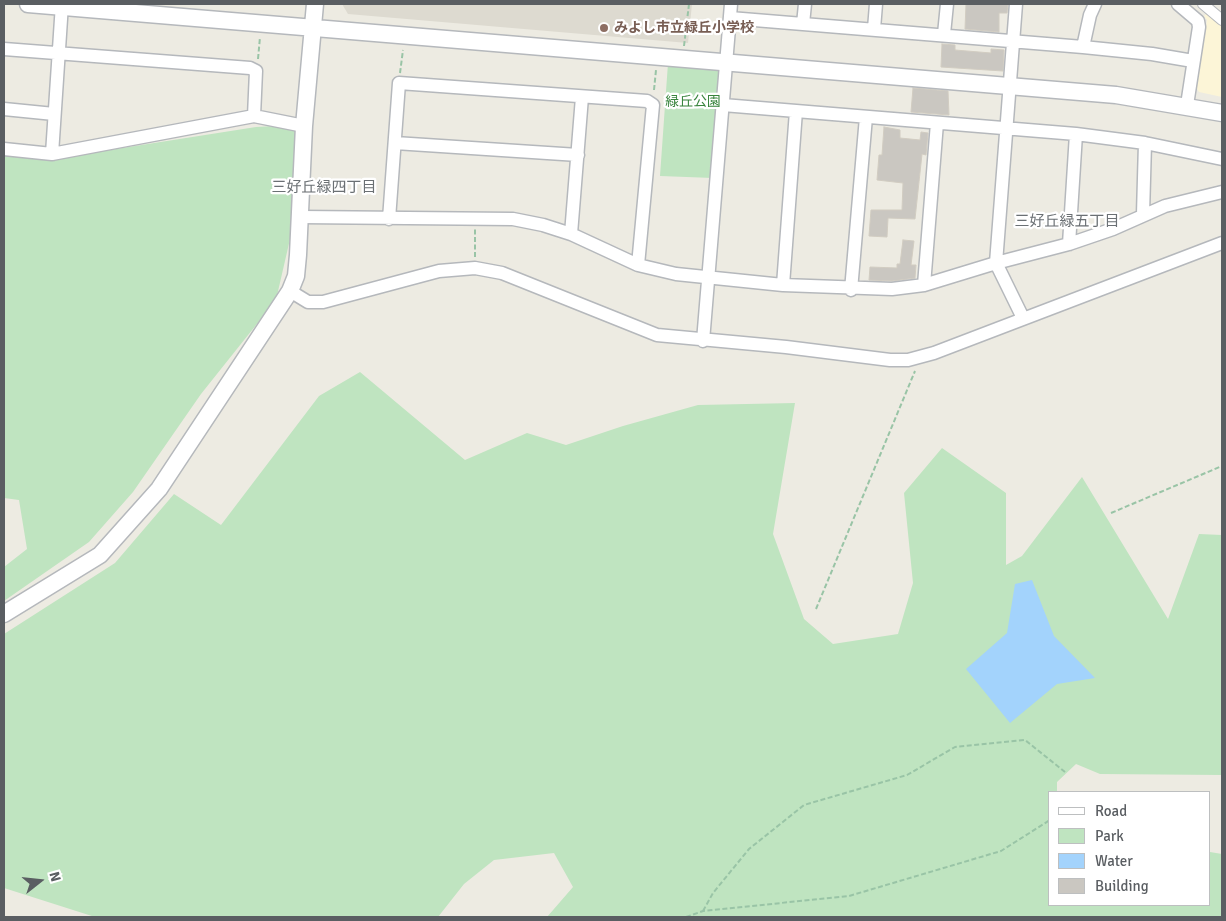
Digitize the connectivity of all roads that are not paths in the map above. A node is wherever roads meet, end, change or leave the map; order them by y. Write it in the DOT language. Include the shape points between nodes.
graph roads {
  1 [pos="28,4"];
  2 [pos="315,4"];
  3 [pos="731,4"];
  4 [pos="805,4"];
  5 [pos="876,4"];
  6 [pos="947,4"];
  7 [pos="1016,4"];
  8 [pos="1096,4"];
  9 [pos="1178,4"];
  10 [pos="1203,4"];
  11 [pos="61,5"];
  12 [pos="730,18"];
  13 [pos="1222,20"];
  14 [pos="803,24"];
  15 [pos="312,28"];
  16 [pos="874,29"];
  17 [pos="944,34"];
  18 [pos="1012,41"];
  19 [pos="1084,47"];
  20 [pos="4,49"];
  21 [pos="58,54"];
  22 [pos="1193,61"];
  23 [pos="726,62"];
  24 [pos="1009,85"];
  25 [pos="582,97"];
  26 [pos="723,105"];
  27 [pos="1187,105"];
  28 [pos="4,110"];
  29 [pos="796,111"];
  30 [pos="1222,113"];
  31 [pos="54,114"];
  32 [pos="254,116"];
  33 [pos="866,117"];
  34 [pos="938,123"];
  35 [pos="304,126"];
  36 [pos="1007,128"];
  37 [pos="1076,134"];
  38 [pos="1145,142"];
  39 [pos="395,143"];
  40 [pos="4,149"];
  41 [pos="52,154"];
  42 [pos="578,155"];
  43 [pos="1222,159"];
  44 [pos="1222,192"];
  45 [pos="1143,214"];
  46 [pos="301,218"];
  47 [pos="389,219"];
  48 [pos="571,234"];
  49 [pos="1222,243"];
  50 [pos="1069,244"];
  51 [pos="996,263"];
  52 [pos="638,265"];
  53 [pos="709,278"];
  54 [pos="783,285"];
  55 [pos="924,285"];
  56 [pos="851,290"];
  57 [pos="290,291"];
  58 [pos="1023,318"];
  59 [pos="703,341"];
  60 [pos="4,614"];
  1 -- 11 [label="street"];
  2 -- 15 [label="street"];
  3 -- 12 [label="street"];
  4 -- 14 [label="street"];
  5 -- 16 [label="street"];
  6 -- 17 [label="street"];
  7 -- 18 [label="street"];
  8 -- 19 [label="street" via="1090,15"];
  9 -- 22 [label="street" via="1198,21"];
  10 -- 13 [label="street"];
  11 -- 15 [label="street"];
  11 -- 21 [label="street"];
  12 -- 14 [label="street"];
  12 -- 23 [label="street"];
  14 -- 16 [label="street"];
  15 -- 23 [label="street"];
  15 -- 35 [label="street"];
  16 -- 17 [label="street"];
  17 -- 18 [label="street"];
  18 -- 19 [label="street"];
  18 -- 24 [label="street"];
  19 -- 22 [label="street"];
  20 -- 21 [label="street"];
  21 -- 31 [label="street"];
  21 -- 32 [label="street" via="250,68 256,71"];
  22 -- 27 [label="street"];
  23 -- 24 [label="street"];
  23 -- 26 [label="street"];
  24 -- 27 [label="street"];
  24 -- 36 [label="street"];
  25 -- 39 [label="street" via="399,83"];
  25 -- 42 [label="street"];
  25 -- 52 [label="street" via="651,102 653,105"];
  26 -- 29 [label="street"];
  26 -- 53 [label="street"];
  27 -- 30 [label="street"];
  28 -- 31 [label="street"];
  29 -- 33 [label="street"];
  29 -- 54 [label="street"];
  31 -- 41 [label="street"];
  32 -- 35 [label="street"];
  32 -- 41 [label="street"];
  33 -- 34 [label="street"];
  33 -- 56 [label="street"];
  34 -- 36 [label="street"];
  34 -- 55 [label="street"];
  35 -- 46 [label="street"];
  36 -- 37 [label="street"];
  36 -- 51 [label="street"];
  37 -- 38 [label="street"];
  37 -- 50 [label="street"];
  38 -- 43 [label="street"];
  38 -- 45 [label="street"];
  39 -- 42 [label="street"];
  39 -- 47 [label="street"];
  40 -- 41 [label="street"];
  42 -- 48 [label="street"];
  44 -- 45 [label="street"];
  45 -- 50 [label="street" via="1113,230"];
  46 -- 47 [label="street"];
  46 -- 57 [label="street" via="296,276"];
  47 -- 48 [label="street" via="530,222"];
  48 -- 52 [label="street"];
  49 -- 58 [label="street"];
  50 -- 51 [label="street"];
  51 -- 55 [label="street"];
  51 -- 58 [label="street"];
  52 -- 53 [label="street"];
  53 -- 54 [label="street"];
  53 -- 59 [label="street"];
  54 -- 56 [label="street"];
  55 -- 56 [label="street" via="892,290"];
  57 -- 59 [label="street" via="308,302 323,302 439,271 475,268 502,273 657,336"];
  57 -- 60 [label="street" via="159,489 100,556"];
  58 -- 59 [label="street" via="908,360"];
}
